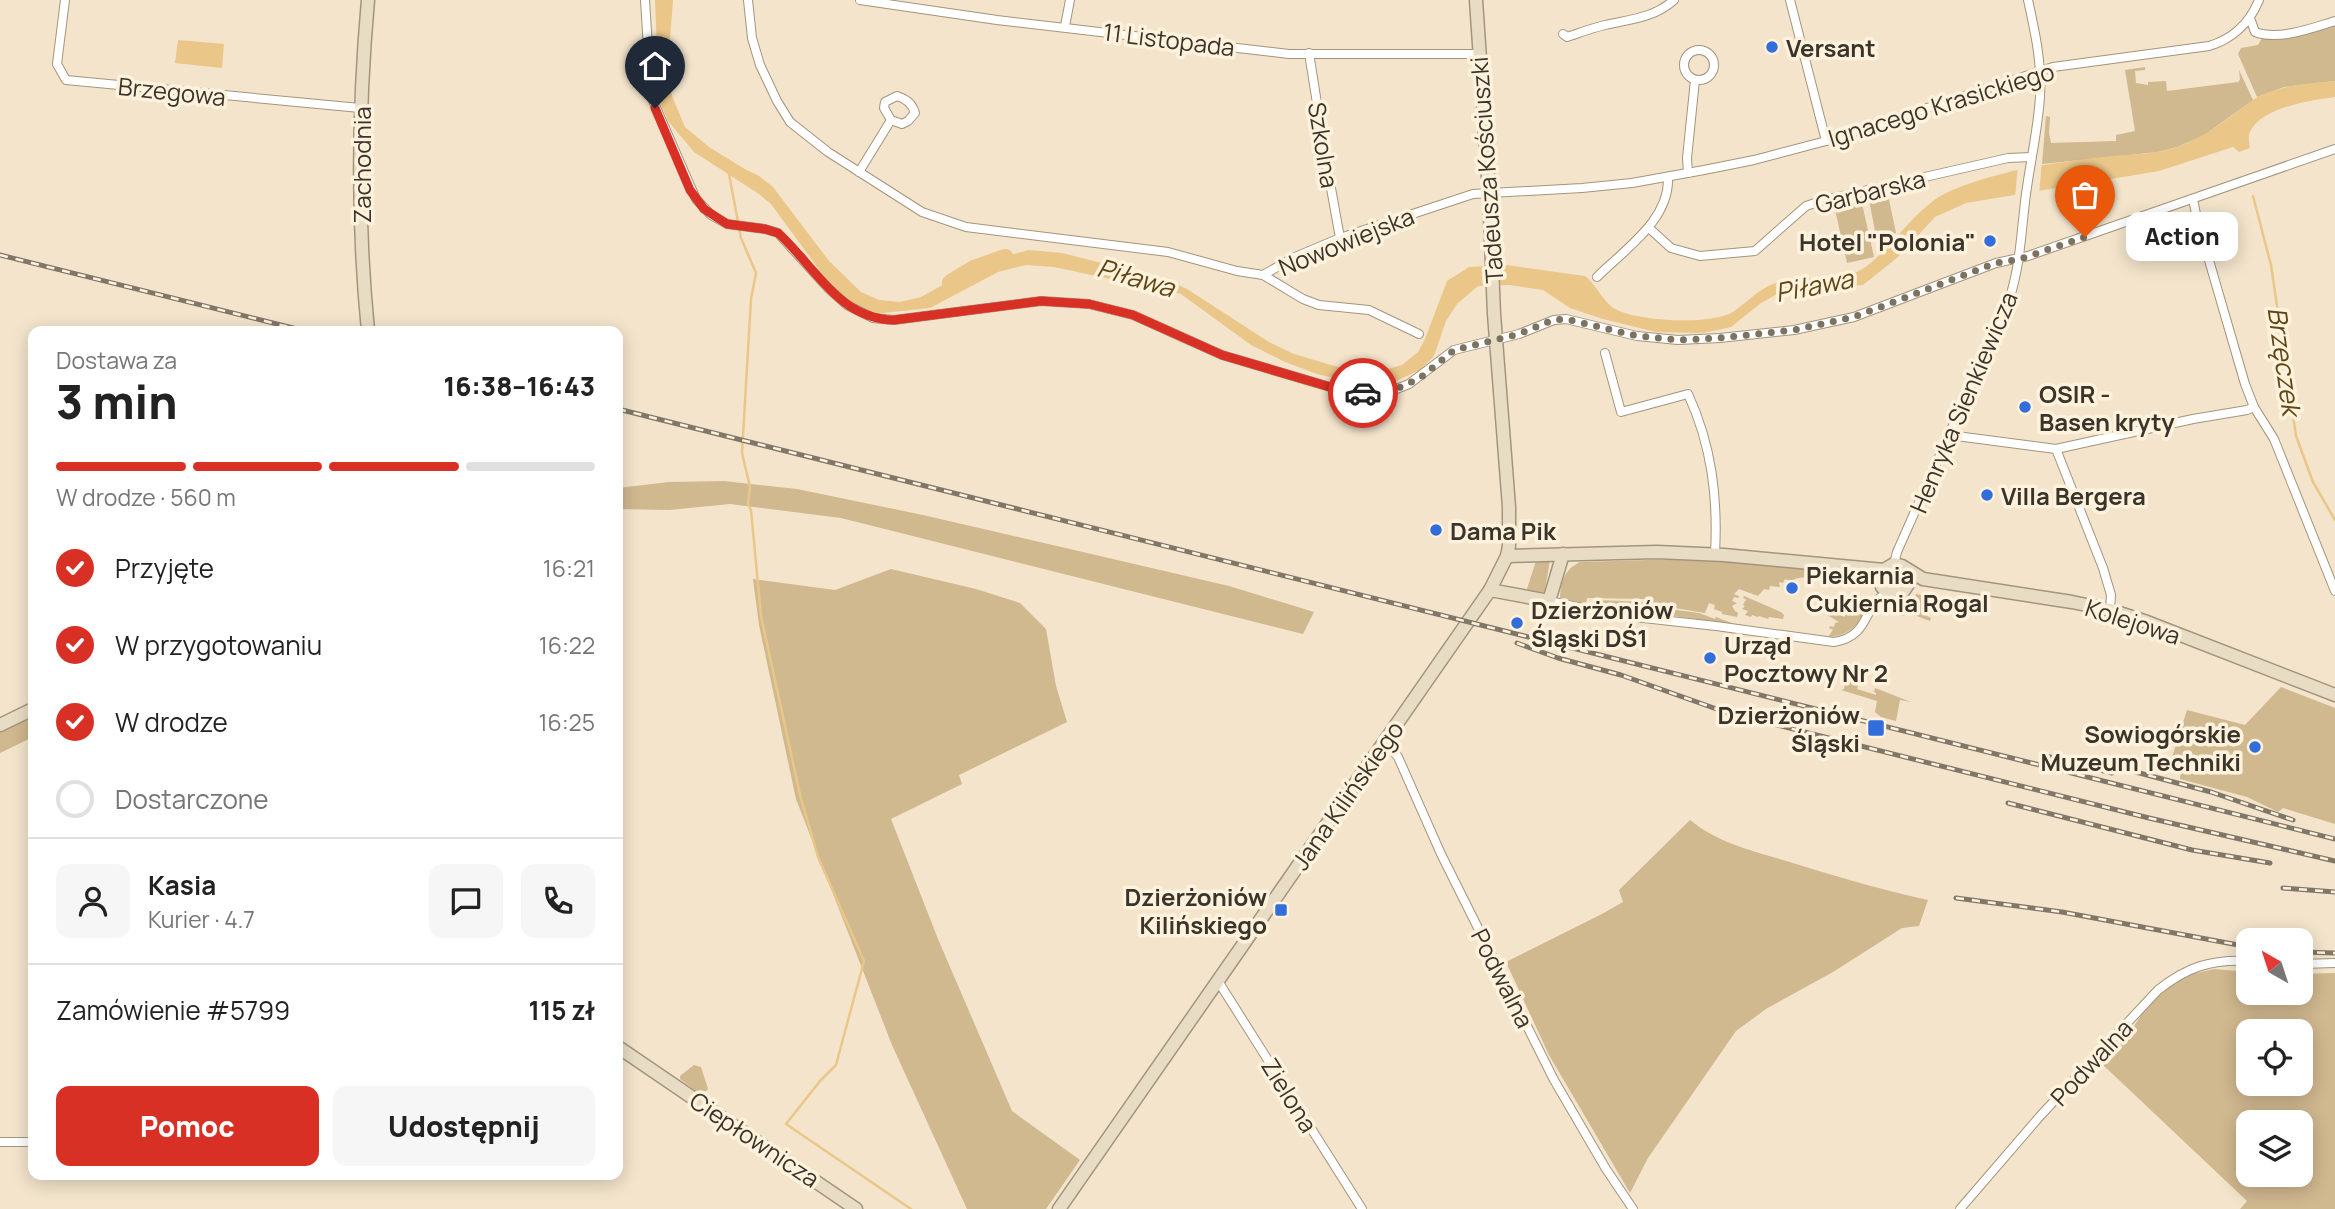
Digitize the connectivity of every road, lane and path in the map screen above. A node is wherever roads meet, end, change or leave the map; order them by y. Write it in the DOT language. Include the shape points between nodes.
graph roads {
  1 [pos="65,0"];
  2 [pos="368,0"];
  3 [pos="645,0"];
  4 [pos="748,0"];
  5 [pos="865,0"];
  6 [pos="1070,0"];
  7 [pos="1476,0"];
  8 [pos="1674,0"];
  9 [pos="1790,0"];
  10 [pos="2028,0"];
  11 [pos="2259,0"];
  12 [pos="2250,18"];
  13 [pos="2335,21"];
  14 [pos="1065,26"];
  15 [pos="1563,34"];
  16 [pos="1309,53"];
  17 [pos="1479,54"];
  18 [pos="2040,70"];
  19 [pos="1695,80"];
  20 [pos="360,108"];
  21 [pos="891,120"];
  22 [pos="1826,141"];
  23 [pos="2335,149"];
  24 [pos="2031,159"];
  25 [pos="859,172"];
  26 [pos="1688,173"];
  27 [pos="1668,177"];
  28 [pos="1489,192"];
  29 [pos="2193,199"];
  30 [pos="1648,228"];
  31 [pos="1340,237"];
  32 [pos="2020,259"];
  33 [pos="1263,275"];
  34 [pos="1597,277"];
  35 [pos="368,326"];
  36 [pos="1419,334"];
  37 [pos="1496,340"];
  38 [pos="1605,353"];
  39 [pos="2254,407"];
  40 [pos="1949,435"];
  41 [pos="2056,449"];
  42 [pos="1563,554"];
  43 [pos="1714,554"];
  44 [pos="1507,556"];
  45 [pos="1882,570"];
  46 [pos="1913,577"];
  47 [pos="1490,590"];
  48 [pos="2335,591"];
  49 [pos="1889,593"];
  50 [pos="1549,601"];
  51 [pos="2110,610"];
  52 [pos="2335,695"];
  53 [pos="28,711"];
  54 [pos="0,725"];
  55 [pos="1384,741"];
  56 [pos="2236,961"];
  57 [pos="2335,963"];
  58 [pos="2314,964"];
  59 [pos="1218,981"];
  60 [pos="623,1050"];
  61 [pos="0,1142"];
  62 [pos="28,1142"];
  63 [pos="1062,1208"];
  64 [pos="856,1209"];
  65 [pos="1362,1209"];
  66 [pos="1633,1209"];
  67 [pos="1960,1209"];
  1 -- 20 [label="street, Brzegowa" via="57,64 66,80"];
  2 -- 20 [label="street, Zachodnia"];
  3 -- 37 [label="street" via="655,108 696,198 727,224 778,233 837,297 873,318 904,320 1041,301 1089,304 1133,315 1222,355 1347,392 1369,394 1394,390 1420,378 1454,350"];
  4 -- 25 [label="street, Nowowiejska" via="760,65 790,122"];
  5 -- 14 [label="street, 11 Listopada"];
  6 -- 14 [label="street"];
  7 -- 17 [label="street, Tadeusza Kościuszki"];
  8 -- 15 [label="street" via="1658,13 1636,20 1567,37"];
  9 -- 22 [label="street"];
  10 -- 18 [label="street, Henryka Sienkiewicza"];
  11 -- 12 [label="street, Ignacego Krasickiego"];
  12 -- 13 [label="street" via="2255,32 2267,36"];
  12 -- 18 [label="street, Ignacego Krasickiego" via="2227,39 2209,46"];
  14 -- 16 [label="street, 11 Listopada" via="1203,45"];
  16 -- 17 [label="street, 11 Listopada"];
  16 -- 31 [label="street, Szkolna"];
  17 -- 28 [label="street, Tadeusza Kościuszki"];
  18 -- 22 [label="street, Ignacego Krasickiego"];
  18 -- 24 [label="street, Henryka Sienkiewicza"];
  19 -- 26 [label="street"];
  20 -- 35 [label="street, Zachodnia" via="360,222"];
  21 -- 25 [label="street"];
  22 -- 26 [label="street, Ignacego Krasickiego"];
  23 -- 29 [label="street"];
  24 -- 30 [label="street, Garbarska" via="2008,158 1806,206 1755,251 1700,256 1671,248"];
  24 -- 32 [label="street, Henryka Sienkiewicza"];
  25 -- 33 [label="street, Nowowiejska" via="944,222 1168,252"];
  26 -- 27 [label="street, Nowowiejska"];
  27 -- 28 [label="street, Nowowiejska" via="1582,188"];
  27 -- 30 [label="street" via="1666,200"];
  28 -- 31 [label="street, Nowowiejska"];
  28 -- 37 [label="street, Tadeusza Kościuszki"];
  29 -- 32 [label="street"];
  29 -- 39 [label="street"];
  30 -- 34 [label="street"];
  31 -- 33 [label="street, Nowowiejska"];
  32 -- 37 [label="street" via="1987,266 1854,317 1794,330 1678,340 1637,336 1566,319 1546,321"];
  32 -- 40 [label="street, Henryka Sienkiewicza" via="2010,297"];
  33 -- 36 [label="street" via="1303,299 1369,310"];
  37 -- 44 [label="street, Jana Kilińskiego" via="1509,507"];
  38 -- 43 [label="street" via="1621,412 1689,394 1713,474"];
  39 -- 41 [label="street"];
  39 -- 48 [label="street" via="2274,439"];
  40 -- 41 [label="street"];
  40 -- 45 [label="street, Henryka Sienkiewicza" via="1897,552"];
  41 -- 51 [label="street" via="2103,568"];
  42 -- 43 [label="street"];
  42 -- 44 [label="street"];
  42 -- 50 [label="street"];
  43 -- 45 [label="street"];
  44 -- 47 [label="street, Jana Kilińskiego"];
  45 -- 46 [label="street" via="1902,566"];
  45 -- 49 [label="street" via="1882,587"];
  46 -- 49 [label="street" via="1903,592"];
  46 -- 51 [label="street, Kolejowa"];
  47 -- 50 [label="street"];
  47 -- 55 [label="street, Jana Kilińskiego"];
  49 -- 50 [label="street" via="1877,600 1856,633 1834,642 1616,615"];
  51 -- 52 [label="street, Kolejowa"];
  53 -- 54 [label="street"];
  55 -- 59 [label="street, Jana Kilińskiego"];
  55 -- 66 [label="street, Podwalna" via="1398,757 1554,1080"];
  56 -- 67 [label="street, Podwalna" via="2210,962 2176,976 2158,990"];
  57 -- 58 [label="street"];
  59 -- 63 [label="street, Jana Kilińskiego"];
  59 -- 65 [label="street, Zielona"];
  60 -- 64 [label="street, Ciepłownicza"];
  61 -- 62 [label="street"];
}
